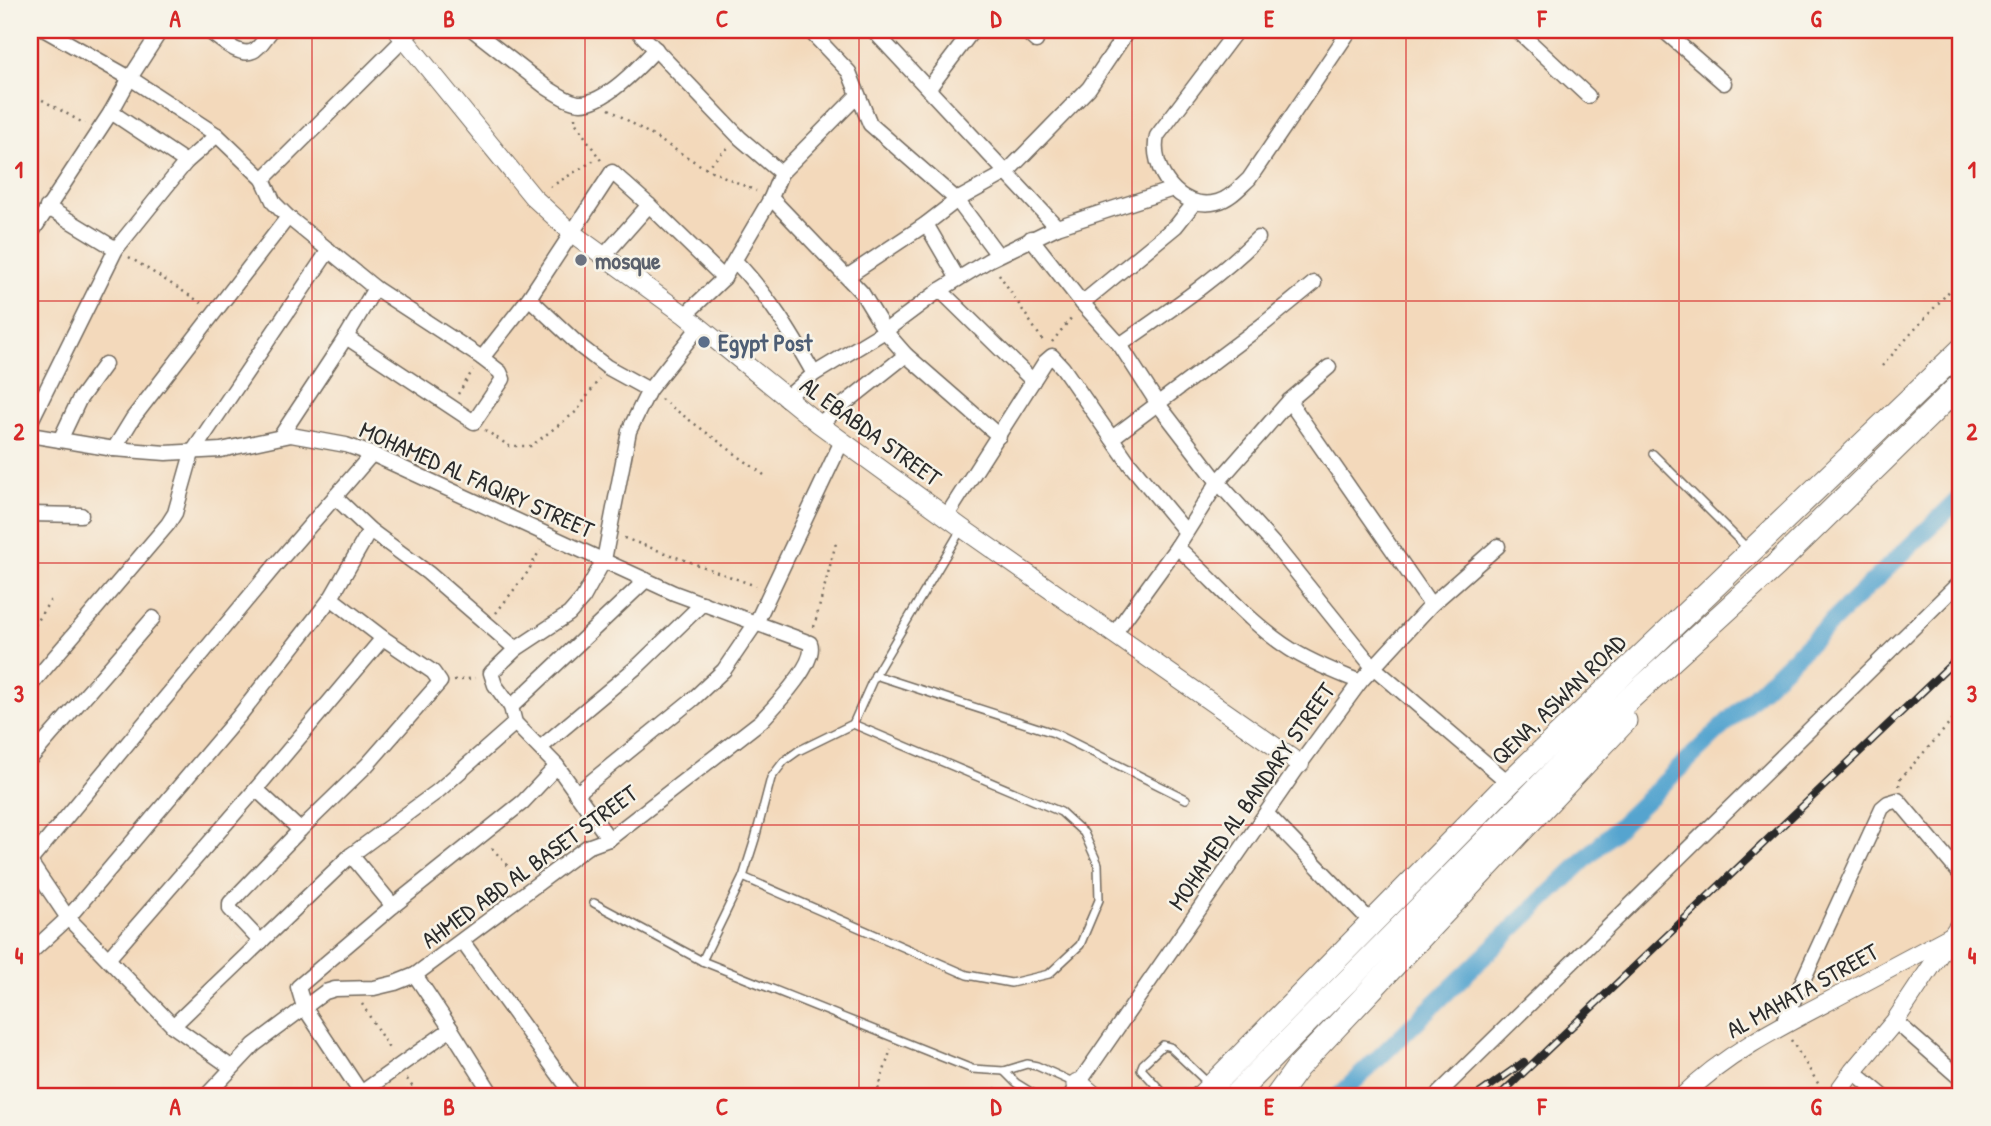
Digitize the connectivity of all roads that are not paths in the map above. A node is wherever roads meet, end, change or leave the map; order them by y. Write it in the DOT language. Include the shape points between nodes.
graph roads {
  1 [pos="45,30"];
  2 [pos="161,30"];
  3 [pos="208,30"];
  4 [pos="272,30"];
  5 [pos="473,30"];
  6 [pos="637,30"];
  7 [pos="809,30"];
  8 [pos="873,30"];
  9 [pos="974,30"];
  10 [pos="1024,30"];
  11 [pos="1128,30"];
  12 [pos="1237,30"];
  13 [pos="1350,30"];
  14 [pos="1517,30"];
  15 [pos="1663,30"];
  16 [pos="404,33"];
  17 [pos="1036,41"];
  18 [pos="656,49"];
  19 [pos="130,78"];
  20 [pos="1724,83"];
  21 [pos="929,88"];
  22 [pos="858,95"];
  23 [pos="1588,96"];
  24 [pos="111,112"];
  25 [pos="217,135"];
  26 [pos="186,162"];
  27 [pos="781,173"];
  28 [pos="1006,173"];
  29 [pos="263,179"];
  30 [pos="1173,189"];
  31 [pos="771,198"];
  32 [pos="957,200"];
  33 [pos="1195,202"];
  34 [pos="649,205"];
  35 [pos="47,206"];
  36 [pos="288,217"];
  37 [pos="926,224"];
  38 [pos="1057,227"];
  39 [pos="572,233"];
  40 [pos="30,235"];
  41 [pos="1031,238"];
  42 [pos="1258,238"];
  43 [pos="116,249"];
  44 [pos="329,250"];
  45 [pos="603,257"];
  46 [pos="994,257"];
  47 [pos="735,261"];
  48 [pos="848,276"];
  49 [pos="724,278"];
  50 [pos="958,279"];
  51 [pos="1314,282"];
  52 [pos="374,288"];
  53 [pos="940,290"];
  54 [pos="529,298"];
  55 [pos="1082,303"];
  56 [pos="692,321"];
  57 [pos="885,331"];
  58 [pos="346,337"];
  59 [pos="1120,345"];
  60 [pos="1961,350"];
  61 [pos="906,355"];
  62 [pos="482,358"];
  63 [pos="105,364"];
  64 [pos="1329,367"];
  65 [pos="814,374"];
  66 [pos="1033,381"];
  67 [pos="1961,384"];
  68 [pos="649,390"];
  69 [pos="785,399"];
  70 [pos="1289,401"];
  71 [pos="1158,404"];
  72 [pos="30,422"];
  73 [pos="818,424"];
  74 [pos="30,435"];
  75 [pos="999,436"];
  76 [pos="280,437"];
  77 [pos="1112,438"];
  78 [pos="60,440"];
  79 [pos="842,441"];
  80 [pos="114,450"];
  81 [pos="192,453"];
  82 [pos="372,454"];
  83 [pos="1653,454"];
  84 [pos="1218,482"];
  85 [pos="335,497"];
  86 [pos="30,514"];
  87 [pos="81,515"];
  88 [pos="946,517"];
  89 [pos="962,528"];
  90 [pos="370,530"];
  91 [pos="1186,532"];
  92 [pos="1498,546"];
  93 [pos="1177,547"];
  94 [pos="1752,553"];
  95 [pos="604,560"];
  96 [pos="646,580"];
  97 [pos="1961,581"];
  98 [pos="331,598"];
  99 [pos="703,603"];
  100 [pos="1431,605"];
  101 [pos="153,618"];
  102 [pos="756,624"];
  103 [pos="1114,634"];
  104 [pos="383,638"];
  105 [pos="810,643"];
  106 [pos="516,649"];
  107 [pos="1372,666"];
  108 [pos="1667,666"];
  109 [pos="875,675"];
  110 [pos="1360,682"];
  111 [pos="30,686"];
  112 [pos="511,707"];
  113 [pos="515,723"];
  114 [pos="853,724"];
  115 [pos="540,748"];
  116 [pos="30,760"];
  117 [pos="1300,764"];
  118 [pos="556,766"];
  119 [pos="1509,783"];
  120 [pos="256,789"];
  121 [pos="576,794"];
  122 [pos="1185,799"];
  123 [pos="1266,813"];
  124 [pos="300,830"];
  125 [pos="610,839"];
  126 [pos="351,855"];
  127 [pos="30,861"];
  128 [pos="1961,874"];
  129 [pos="743,877"];
  130 [pos="594,903"];
  131 [pos="393,906"];
  132 [pos="68,918"];
  133 [pos="1373,924"];
  134 [pos="1956,929"];
  135 [pos="462,940"];
  136 [pos="261,942"];
  137 [pos="30,953"];
  138 [pos="1961,953"];
  139 [pos="108,959"];
  140 [pos="702,961"];
  141 [pos="415,975"];
  142 [pos="304,1007"];
  143 [pos="1895,1021"];
  144 [pos="173,1026"];
  145 [pos="1782,1026"];
  146 [pos="451,1029"];
  147 [pos="231,1067"];
  148 [pos="1004,1071"];
  149 [pos="1853,1071"];
  150 [pos="1961,1079"];
  151 [pos="1080,1092"];
  152 [pos="1212,1093"];
  153 [pos="362,1095"];
  154 [pos="206,1096"];
  155 [pos="493,1096"];
  156 [pos="574,1096"];
  157 [pos="1037,1096"];
  158 [pos="1166,1096"];
  159 [pos="1234,1096"];
  160 [pos="1277,1096"];
  161 [pos="1436,1096"];
  162 [pos="1683,1096"];
  163 [pos="1835,1096"];
  164 [pos="1882,1096"];
  1 -- 19 [label="street"];
  2 -- 19 [label="street"];
  3 -- 4 [label="street" via="247,52 255,51"];
  5 -- 18 [label="street" via="559,95 587,101 635,72"];
  6 -- 18 [label="street"];
  7 -- 22 [label="street" via="849,72"];
  8 -- 21 [label="street"];
  9 -- 21 [label="street"];
  10 -- 17 [label="street"];
  11 -- 28 [label="street" via="1089,88"];
  12 -- 30 [label="street" via="1157,136 1156,160"];
  13 -- 33 [label="street" via="1249,179 1217,202"];
  14 -- 23 [label="street"];
  15 -- 20 [label="street"];
  16 -- 29 [label="street"];
  16 -- 39 [label="street, AL EBABDA STREET" via="533,197"];
  18 -- 27 [label="street" via="740,138"];
  19 -- 24 [label="street"];
  19 -- 25 [label="street"];
  21 -- 28 [label="street"];
  22 -- 27 [label="street"];
  22 -- 32 [label="street" via="870,124"];
  24 -- 26 [label="street"];
  24 -- 35 [label="street"];
  25 -- 26 [label="street"];
  25 -- 29 [label="street"];
  26 -- 43 [label="street"];
  27 -- 31 [label="street"];
  28 -- 32 [label="street"];
  28 -- 38 [label="street"];
  29 -- 36 [label="street" via="274,203"];
  30 -- 33 [label="street"];
  30 -- 38 [label="street"];
  31 -- 47 [label="street"];
  31 -- 48 [label="street"];
  32 -- 37 [label="street"];
  32 -- 46 [label="street"];
  33 -- 55 [label="street" via="1177,226"];
  34 -- 39 [label="street" via="612,172"];
  34 -- 45 [label="street"];
  34 -- 49 [label="street"];
  35 -- 40 [label="street"];
  35 -- 43 [label="street"];
  36 -- 44 [label="street"];
  36 -- 80 [label="street" via="133,418"];
  37 -- 48 [label="street"];
  37 -- 50 [label="street"];
  38 -- 41 [label="street"];
  39 -- 45 [label="street, AL EBABDA STREET"];
  39 -- 54 [label="street"];
  41 -- 46 [label="street"];
  41 -- 55 [label="street"];
  42 -- 59 [label="street" via="1241,256"];
  43 -- 72 [label="street"];
  44 -- 52 [label="street"];
  44 -- 81 [label="street"];
  45 -- 56 [label="street, AL EBABDA STREET"];
  46 -- 50 [label="street"];
  47 -- 49 [label="street"];
  47 -- 65 [label="street" via="772,303"];
  48 -- 57 [label="street"];
  49 -- 56 [label="street"];
  50 -- 53 [label="street"];
  51 -- 71 [label="street"];
  52 -- 58 [label="street"];
  52 -- 62 [label="street"];
  53 -- 57 [label="street"];
  53 -- 66 [label="street"];
  54 -- 62 [label="street"];
  54 -- 68 [label="street" via="607,367"];
  55 -- 59 [label="street"];
  56 -- 68 [label="street"];
  56 -- 69 [label="street, AL EBABDA STREET"];
  57 -- 61 [label="street"];
  57 -- 65 [label="street"];
  58 -- 62 [label="street" via="474,422 503,379"];
  58 -- 76 [label="street"];
  59 -- 71 [label="street"];
  60 -- 94 [label="highway, QENA, ASWAN ROAD"];
  61 -- 73 [label="street"];
  61 -- 75 [label="street"];
  63 -- 78 [label="street" via="85,389"];
  64 -- 70 [label="street"];
  65 -- 69 [label="street"];
  66 -- 75 [label="street"];
  66 -- 77 [label="street" via="1048,358 1055,357"];
  67 -- 108 [label="highway, QENA, ASWAN ROAD"];
  68 -- 95 [label="street" via="629,431"];
  69 -- 73 [label="street, AL EBABDA STREET"];
  70 -- 84 [label="street"];
  70 -- 100 [label="street"];
  71 -- 77 [label="street"];
  71 -- 84 [label="street"];
  73 -- 79 [label="street, AL EBABDA STREET"];
  74 -- 78 [label="street, MOHAMED AL FAQIRY STREET"];
  75 -- 88 [label="street"];
  76 -- 81 [label="street, MOHAMED AL FAQIRY STREET"];
  76 -- 82 [label="street, MOHAMED AL FAQIRY STREET" via="320,439"];
  77 -- 91 [label="street"];
  78 -- 80 [label="street, MOHAMED AL FAQIRY STREET"];
  79 -- 88 [label="street, AL EBABDA STREET"];
  79 -- 102 [label="street"];
  80 -- 81 [label="street, MOHAMED AL FAQIRY STREET"];
  81 -- 111 [label="street" via="168,524"];
  82 -- 85 [label="street"];
  82 -- 95 [label="street, MOHAMED AL FAQIRY STREET"];
  83 -- 94 [label="lane"];
  84 -- 91 [label="street"];
  84 -- 107 [label="street"];
  85 -- 90 [label="street"];
  85 -- 127 [label="street"];
  86 -- 87 [label="street"];
  88 -- 89 [label="street, AL EBABDA STREET"];
  89 -- 103 [label="street, AL EBABDA STREET"];
  89 -- 109 [label="lane"];
  90 -- 98 [label="street"];
  90 -- 106 [label="street"];
  91 -- 93 [label="street"];
  92 -- 100 [label="street, MOHAMED AL BANDARY STREET"];
  93 -- 103 [label="street"];
  93 -- 110 [label="street" via="1289,648"];
  94 -- 119 [label="highway, QENA, ASWAN ROAD"];
  95 -- 96 [label="street, MOHAMED AL FAQIRY STREET"];
  95 -- 106 [label="street" via="569,614"];
  96 -- 99 [label="street, MOHAMED AL FAQIRY STREET"];
  96 -- 112 [label="street"];
  97 -- 161 [label="street"];
  98 -- 104 [label="street"];
  98 -- 132 [label="street" via="239,716"];
  99 -- 102 [label="street, MOHAMED AL FAQIRY STREET"];
  99 -- 115 [label="street" via="639,665"];
  100 -- 107 [label="street, MOHAMED AL BANDARY STREET"];
  101 -- 116 [label="street"];
  102 -- 105 [label="street, MOHAMED AL FAQIRY STREET"];
  102 -- 121 [label="street" via="724,670"];
  103 -- 117 [label="street, AL EBABDA STREET"];
  104 -- 120 [label="street"];
  104 -- 124 [label="street" via="440,682 367,765"];
  105 -- 125 [label="street, AHMED ABD AL BASET STREET" via="811,653 801,673 761,721"];
  106 -- 112 [label="street" via="491,673"];
  107 -- 110 [label="street, MOHAMED AL BANDARY STREET"];
  107 -- 119 [label="street"];
  108 -- 159 [label="highway, QENA, ASWAN ROAD" via="1591,734"];
  108 -- 160 [label="highway" via="1651,694 1298,1067"];
  109 -- 114 [label="lane"];
  109 -- 122 [label="lane" via="1054,733"];
  110 -- 117 [label="street, MOHAMED AL BANDARY STREET"];
  112 -- 113 [label="street"];
  113 -- 115 [label="street"];
  113 -- 126 [label="street" via="438,791"];
  114 -- 129 [label="lane" via="797,751 771,778"];
  114 -- 129 [label="lane" via="1061,812 1084,833 1098,864 1099,900 1080,945 1049,974 1011,983 967,975"];
  115 -- 118 [label="street"];
  117 -- 123 [label="street, MOHAMED AL BANDARY STREET"];
  118 -- 121 [label="street"];
  118 -- 131 [label="street" via="523,803"];
  119 -- 133 [label="highway, QENA, ASWAN ROAD"];
  120 -- 124 [label="street"];
  120 -- 139 [label="street"];
  121 -- 125 [label="street"];
  123 -- 133 [label="street"];
  123 -- 151 [label="street, MOHAMED AL BANDARY STREET"];
  124 -- 136 [label="street" via="230,903 230,909"];
  125 -- 135 [label="street, AHMED ABD AL BASET STREET" via="587,847"];
  126 -- 131 [label="street"];
  126 -- 136 [label="street"];
  127 -- 132 [label="street"];
  128 -- 145 [label="street" via="1898,800 1882,808"];
  129 -- 140 [label="lane"];
  130 -- 140 [label="lane"];
  131 -- 142 [label="street" via="300,985"];
  132 -- 137 [label="street"];
  132 -- 139 [label="street"];
  133 -- 152 [label="highway, QENA, ASWAN ROAD"];
  134 -- 138 [label="lane"];
  134 -- 143 [label="street"];
  134 -- 145 [label="street, AL MAHATA STREET"];
  135 -- 141 [label="street, AHMED ABD AL BASET STREET"];
  135 -- 156 [label="street"];
  136 -- 144 [label="street"];
  139 -- 144 [label="street"];
  140 -- 148 [label="lane" via="972,1069"];
  141 -- 142 [label="street, AHMED ABD AL BASET STREET" via="395,983 335,989"];
  141 -- 146 [label="street"];
  142 -- 147 [label="street, AHMED ABD AL BASET STREET"];
  142 -- 153 [label="street"];
  143 -- 149 [label="street"];
  143 -- 150 [label="street"];
  144 -- 147 [label="street"];
  145 -- 162 [label="street, AL MAHATA STREET" via="1718,1066"];
  146 -- 153 [label="street"];
  146 -- 155 [label="street"];
  147 -- 154 [label="street, AHMED ABD AL BASET STREET"];
  148 -- 151 [label="lane" via="1037,1066"];
  148 -- 157 [label="lane"];
  149 -- 163 [label="street"];
  149 -- 164 [label="street"];
  152 -- 158 [label="lane" via="1163,1045 1141,1069"];
}
